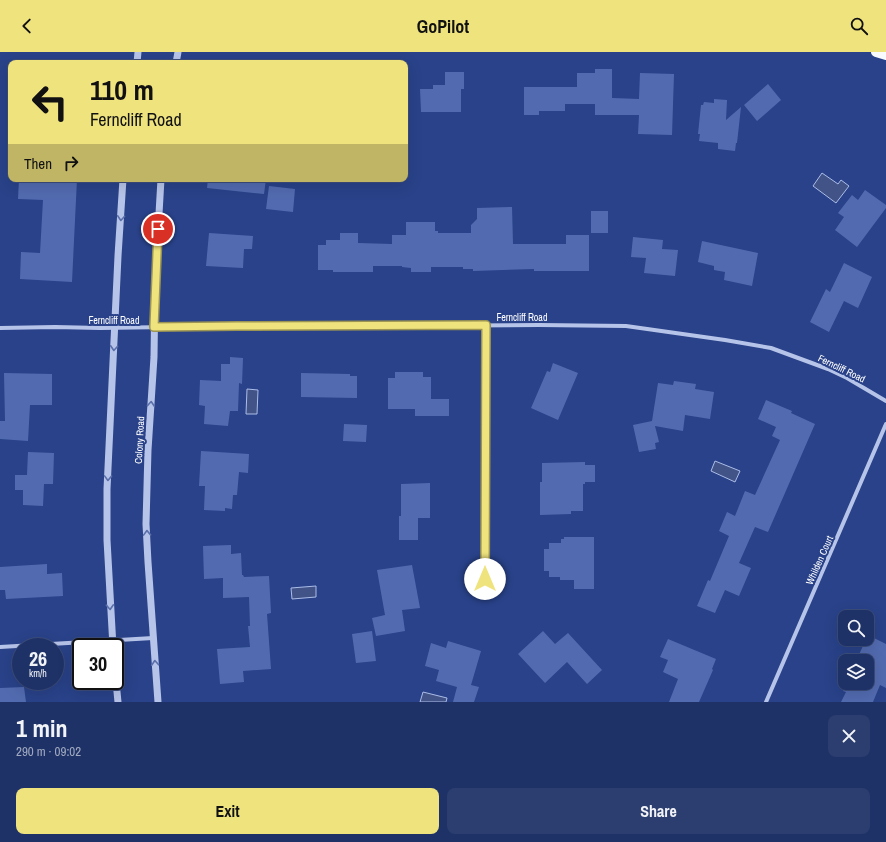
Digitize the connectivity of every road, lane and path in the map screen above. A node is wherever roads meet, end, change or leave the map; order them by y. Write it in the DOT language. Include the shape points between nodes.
graph roads {
  1 [pos="876,52"];
  2 [pos="886,55"];
  3 [pos="123,182"];
  4 [pos="161,182"];
  5 [pos="486,325"];
  6 [pos="154,327"];
  7 [pos="0,328"];
  8 [pos="115,328"];
  9 [pos="886,401"];
  10 [pos="886,424"];
  11 [pos="485,579"];
  12 [pos="113,638"];
  13 [pos="153,638"];
  14 [pos="124,642"];
  15 [pos="72,645"];
  16 [pos="0,647"];
  17 [pos="117,690"];
  18 [pos="118,702"];
  19 [pos="158,702"];
  20 [pos="766,702"];
  1 -- 2 [label="main road"];
  3 -- 8 [label="street, one-way"];
  4 -- 6 [label="street, Colony Road"];
  5 -- 6 [label="street, Ferncliff Road"];
  5 -- 9 [label="street, Ferncliff Road" via="626,326 758,345 828,369"];
  5 -- 11 [label="street"];
  6 -- 8 [label="street, Ferncliff Road"];
  13 -- 6 [label="street, Colony Road, one-way" via="146,524"];
  7 -- 8 [label="street, Ferncliff Road"];
  8 -- 12 [label="street, one-way" via="107,497"];
  10 -- 20 [label="street, Whilden Court"];
  13 -- 14 [label="street"];
  19 -- 13 [label="street, Colony Road, one-way"];
  15 -- 16 [label="street"];
  17 -- 18 [label="street"];
}
